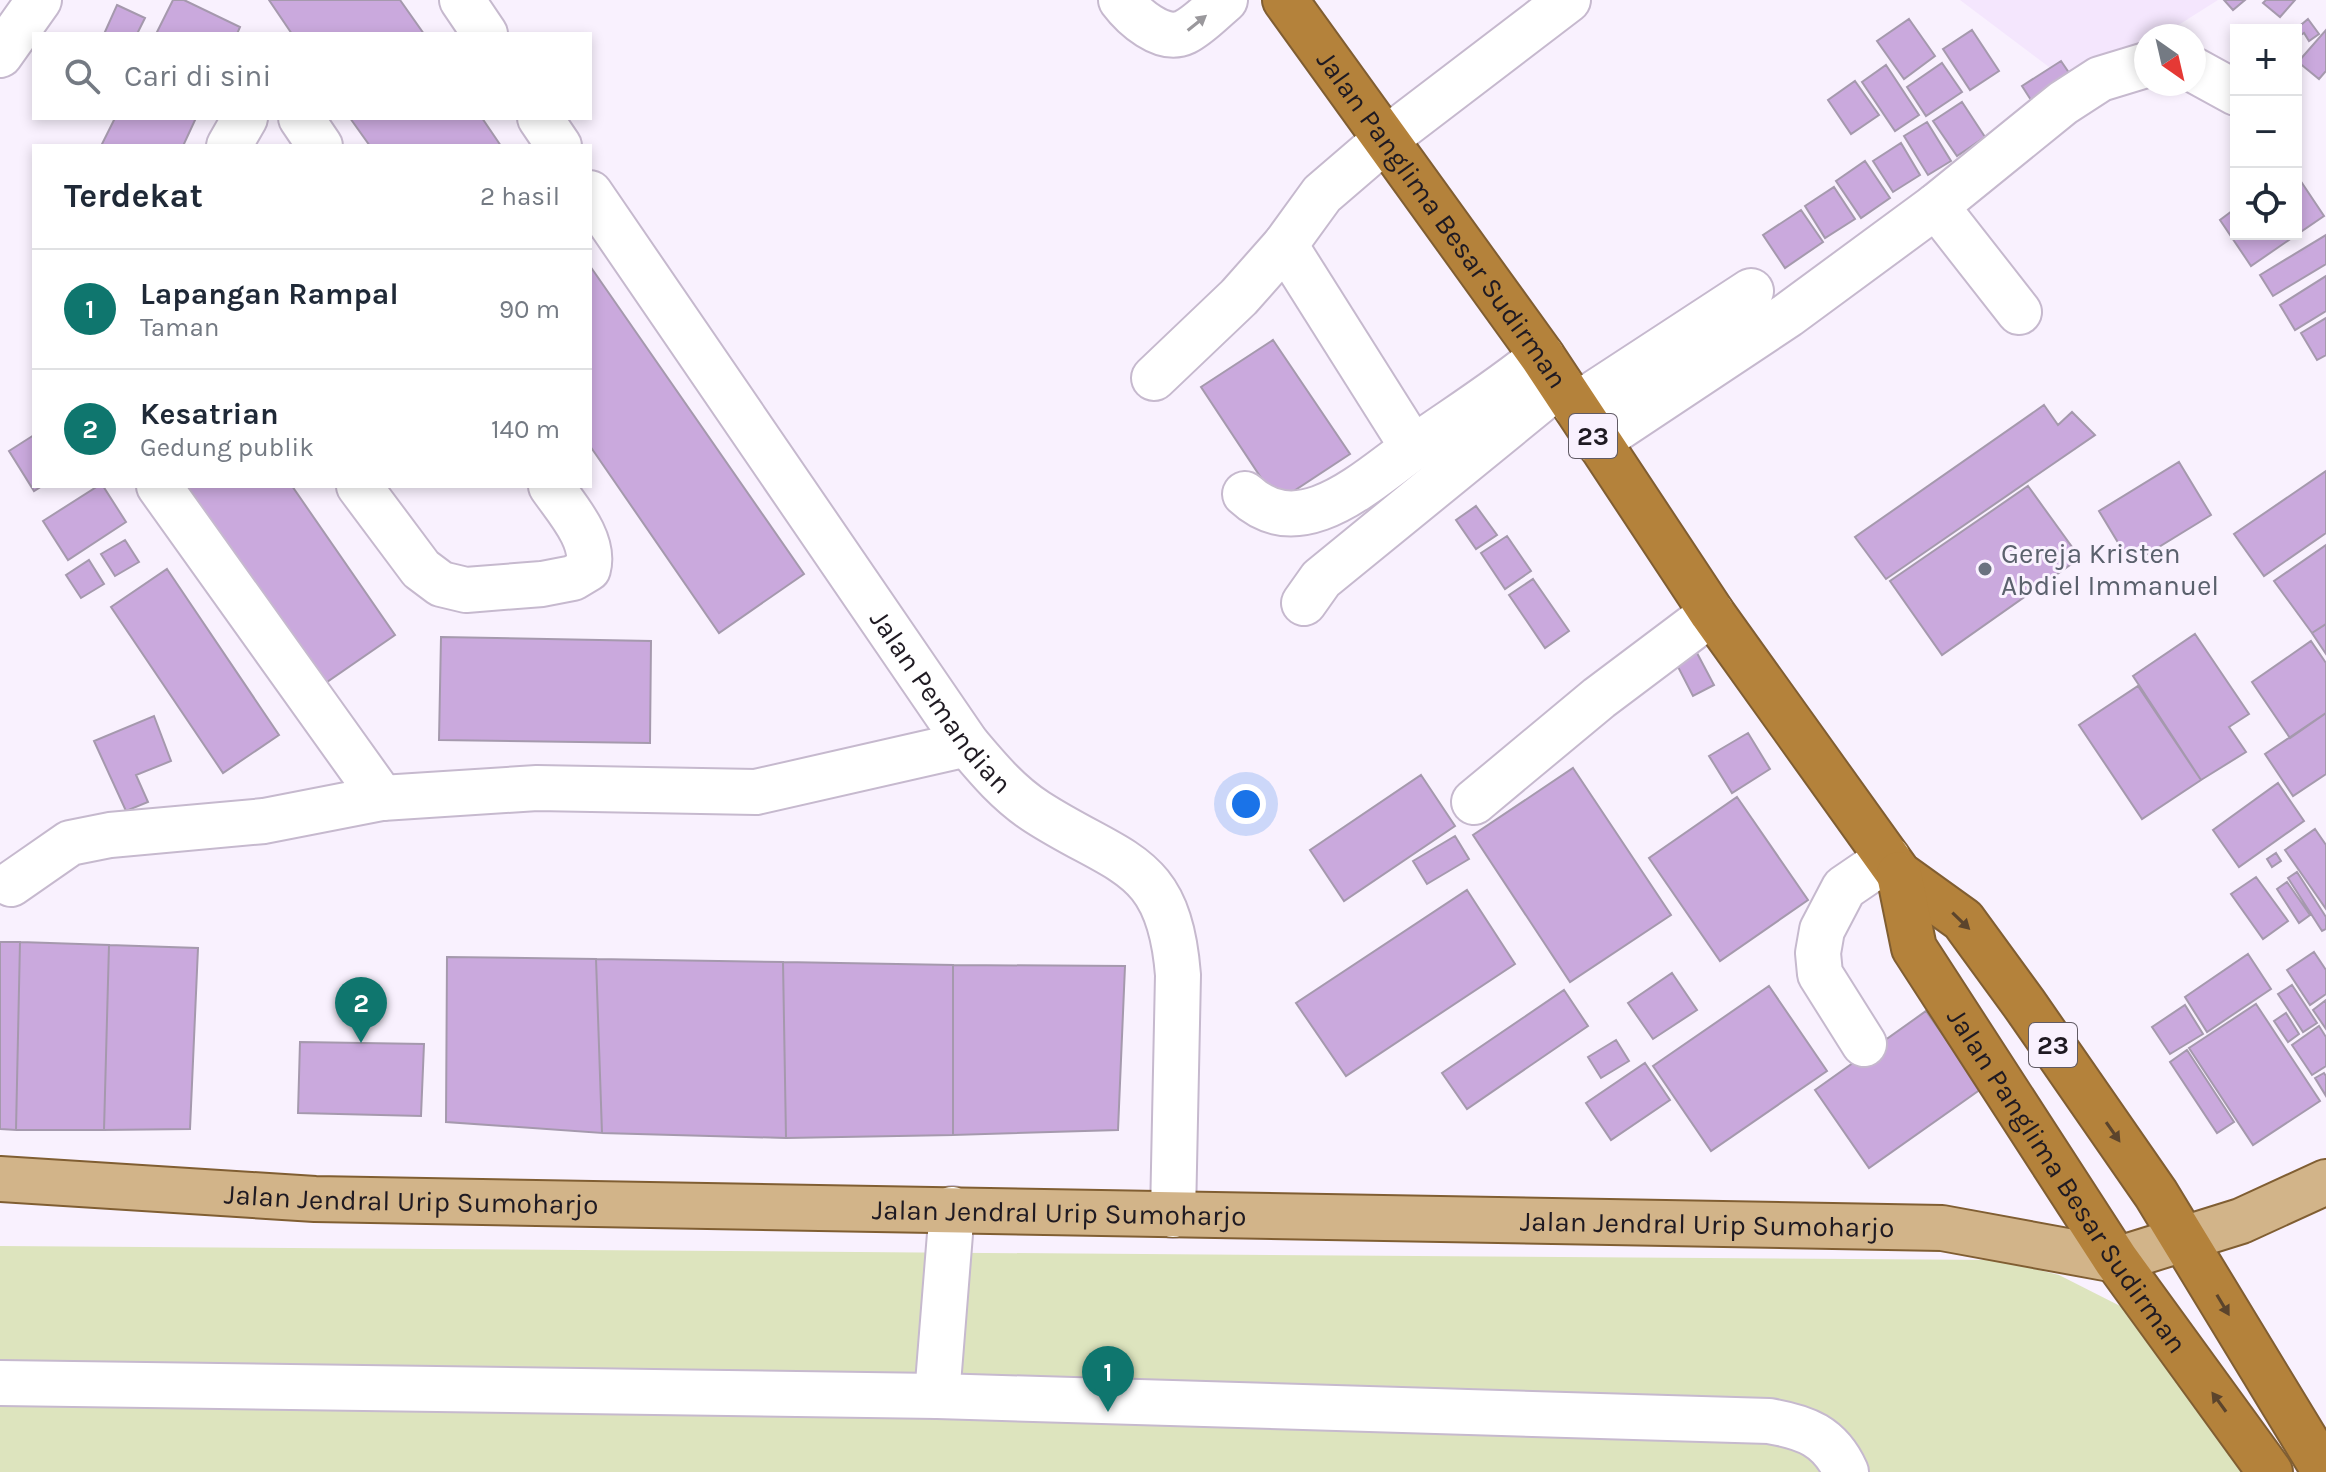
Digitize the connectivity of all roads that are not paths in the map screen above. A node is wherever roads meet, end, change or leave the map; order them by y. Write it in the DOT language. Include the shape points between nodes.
graph roads {
  1 [pos="39,0"];
  2 [pos="462,0"];
  3 [pos="1121,0"];
  4 [pos="1225,0"];
  5 [pos="1285,0"];
  6 [pos="1568,0"];
  7 [pos="484,32"];
  8 [pos="0,55"];
  9 [pos="2134,69"];
  10 [pos="2206,77"];
  11 [pos="2230,90"];
  12 [pos="244,120"];
  13 [pos="302,120"];
  14 [pos="541,120"];
  15 [pos="1386,139"];
  16 [pos="230,144"];
  17 [pos="319,144"];
  18 [pos="558,144"];
  19 [pos="1936,206"];
  20 [pos="594,209"];
  21 [pos="1285,245"];
  22 [pos="1751,291"];
  23 [pos="2019,312"];
  24 [pos="1154,378"];
  25 [pos="1568,397"];
  26 [pos="1413,448"];
  27 [pos="160,488"];
  28 [pos="361,488"];
  29 [pos="552,488"];
  30 [pos="1245,494"];
  31 [pos="1304,603"];
  32 [pos="1712,613"];
  33 [pos="967,744"];
  34 [pos="382,798"];
  35 [pos="1474,802"];
  36 [pos="1893,866"];
  37 [pos="11,884"];
  38 [pos="1864,1044"];
  39 [pos="0,1179"];
  40 [pos="2326,1182"];
  41 [pos="952,1209"];
  42 [pos="1173,1215"];
  43 [pos="2182,1239"];
  44 [pos="2116,1260"];
  45 [pos="0,1383"];
  46 [pos="937,1396"];
  47 [pos="1846,1472"];
  48 [pos="2270,1472"];
  49 [pos="2325,1472"];
  1 -- 8 [label="street"];
  2 -- 7 [label="street"];
  3 -- 4 [label="street, one-way" via="1134,18 1167,34 1186,32"];
  5 -- 15 [label="highway, Jalan Panglima Besar Sudirman / 23"];
  6 -- 15 [label="street"];
  9 -- 19 [label="street" via="2100,79 2063,103"];
  10 -- 11 [label="street"];
  12 -- 16 [label="street"];
  13 -- 17 [label="street"];
  14 -- 18 [label="street"];
  15 -- 21 [label="street" via="1322,194"];
  15 -- 25 [label="highway, Jalan Panglima Besar Sudirman / 23"];
  19 -- 23 [label="street"];
  19 -- 25 [label="street" via="1788,315"];
  20 -- 33 [label="street, Jalan Pemandian"];
  21 -- 24 [label="street"];
  21 -- 26 [label="street"];
  22 -- 25 [label="street"];
  25 -- 26 [label="street" via="1500,390"];
  25 -- 31 [label="street" via="1321,579"];
  25 -- 32 [label="highway, Jalan Panglima Besar Sudirman / 23"];
  26 -- 30 [label="street" via="1369,484 1327,506 1280,515"];
  27 -- 34 [label="street"];
  28 -- 29 [label="street" via="432,580 466,590 542,584 588,569 581,531"];
  32 -- 35 [label="street"];
  32 -- 36 [label="highway, Jalan Panglima Besar Sudirman / 23"];
  33 -- 34 [label="street" via="756,792 537,788"];
  33 -- 42 [label="street, Jalan Pemandian" via="998,781 1035,811 1135,869 1153,885 1167,911 1178,975"];
  34 -- 37 [label="street" via="264,821 88,838 70,843"];
  36 -- 38 [label="street" via="1844,888 1822,930 1818,953 1820,974"];
  36 -- 43 [label="highway, Jalan Panglima Besar Sudirman / 23, one-way" via="1963,920"];
  36 -- 44 [label="highway, Jalan Panglima Besar Sudirman / 23" via="1914,948"];
  39 -- 41 [label="main road, Jalan Jendral Urip Sumoharjo" via="315,1199"];
  40 -- 43 [label="main road" via="2241,1221"];
  41 -- 42 [label="main road, Jalan Jendral Urip Sumoharjo"];
  41 -- 46 [label="street"];
  42 -- 44 [label="main road, Jalan Jendral Urip Sumoharjo" via="1942,1228"];
  43 -- 44 [label="main road"];
  43 -- 49 [label="highway, Jalan Panglima Besar Sudirman / 23, one-way"];
  48 -- 44 [label="highway, Jalan Panglima Besar Sudirman / 23, one-way"];
  45 -- 46 [label="street"];
  46 -- 47 [label="street" via="1769,1421 1803,1427 1827,1441"];
}
